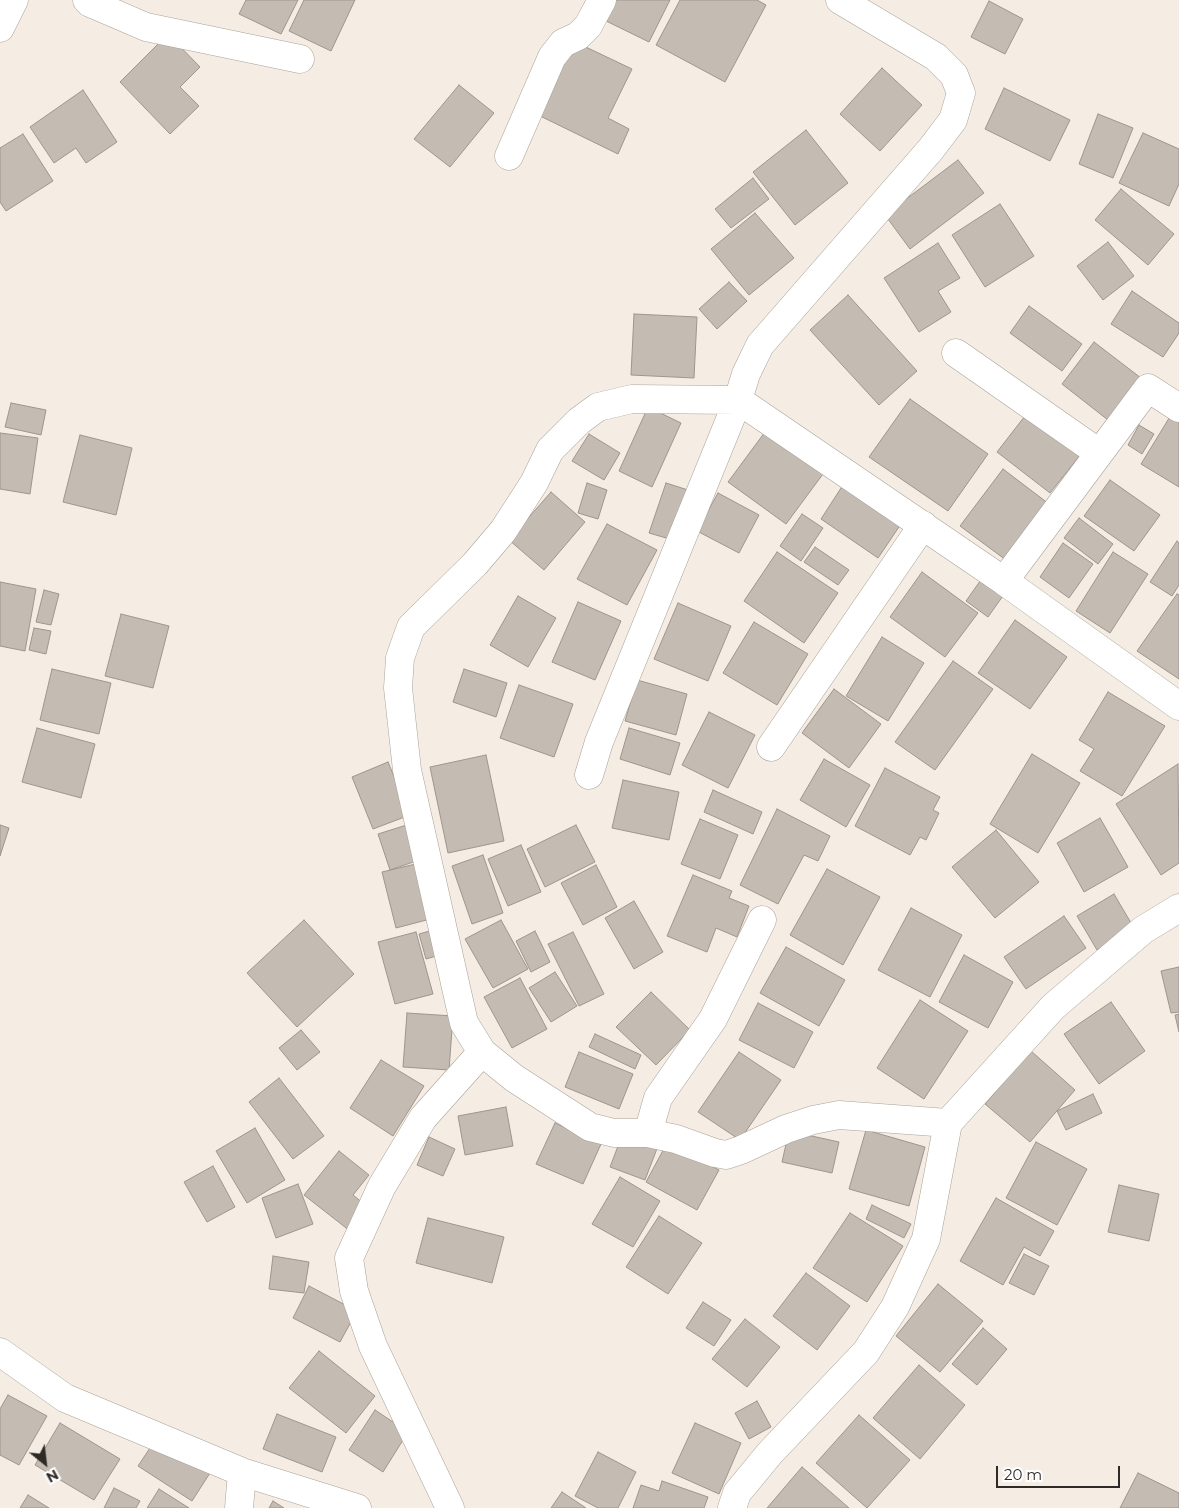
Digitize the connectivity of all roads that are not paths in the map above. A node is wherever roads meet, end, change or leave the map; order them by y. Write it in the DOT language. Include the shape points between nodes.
graph roads {
  1 [pos="14,0"];
  2 [pos="87,0"];
  3 [pos="602,0"];
  4 [pos="840,0"];
  5 [pos="0,28"];
  6 [pos="300,59"];
  7 [pos="508,156"];
  8 [pos="956,353"];
  9 [pos="738,400"];
  10 [pos="1179,408"];
  11 [pos="1099,453"];
  12 [pos="923,525"];
  13 [pos="1004,582"];
  14 [pos="1178,703"];
  15 [pos="771,747"];
  16 [pos="588,775"];
  17 [pos="1179,908"];
  18 [pos="762,920"];
  19 [pos="482,1052"];
  20 [pos="948,1123"];
  21 [pos="648,1133"];
  22 [pos="0,1352"];
  23 [pos="242,1472"];
  24 [pos="239,1508"];
  25 [pos="358,1508"];
  26 [pos="450,1508"];
  27 [pos="732,1508"];
  1 -- 5 [label="street"];
  2 -- 6 [label="street" via="146,26"];
  3 -- 7 [label="street" via="588,26 578,36 563,43 552,57"];
  4 -- 9 [label="street" via="936,57 954,75 961,93 953,120 931,149 760,345"];
  8 -- 11 [label="street"];
  9 -- 12 [label="street"];
  9 -- 16 [label="street"];
  9 -- 19 [label="street" via="632,399 598,407 550,450 504,531 411,627 400,658 398,688 407,770 464,1024"];
  10 -- 11 [label="street" via="1148,388"];
  11 -- 13 [label="street"];
  12 -- 13 [label="street"];
  12 -- 15 [label="street"];
  13 -- 14 [label="street"];
  17 -- 20 [label="street" via="1144,930 1053,1007"];
  18 -- 21 [label="street" via="713,1019 658,1098"];
  19 -- 21 [label="street" via="514,1078 590,1127 614,1133"];
  19 -- 26 [label="street" via="423,1118 382,1186 349,1258 354,1291 373,1346"];
  20 -- 21 [label="street" via="839,1115 786,1129 726,1155"];
  20 -- 27 [label="street" via="926,1239 895,1307 866,1352 770,1453 737,1493"];
  22 -- 23 [label="street" via="66,1398"];
  23 -- 24 [label="street"];
  23 -- 25 [label="street"];
}
